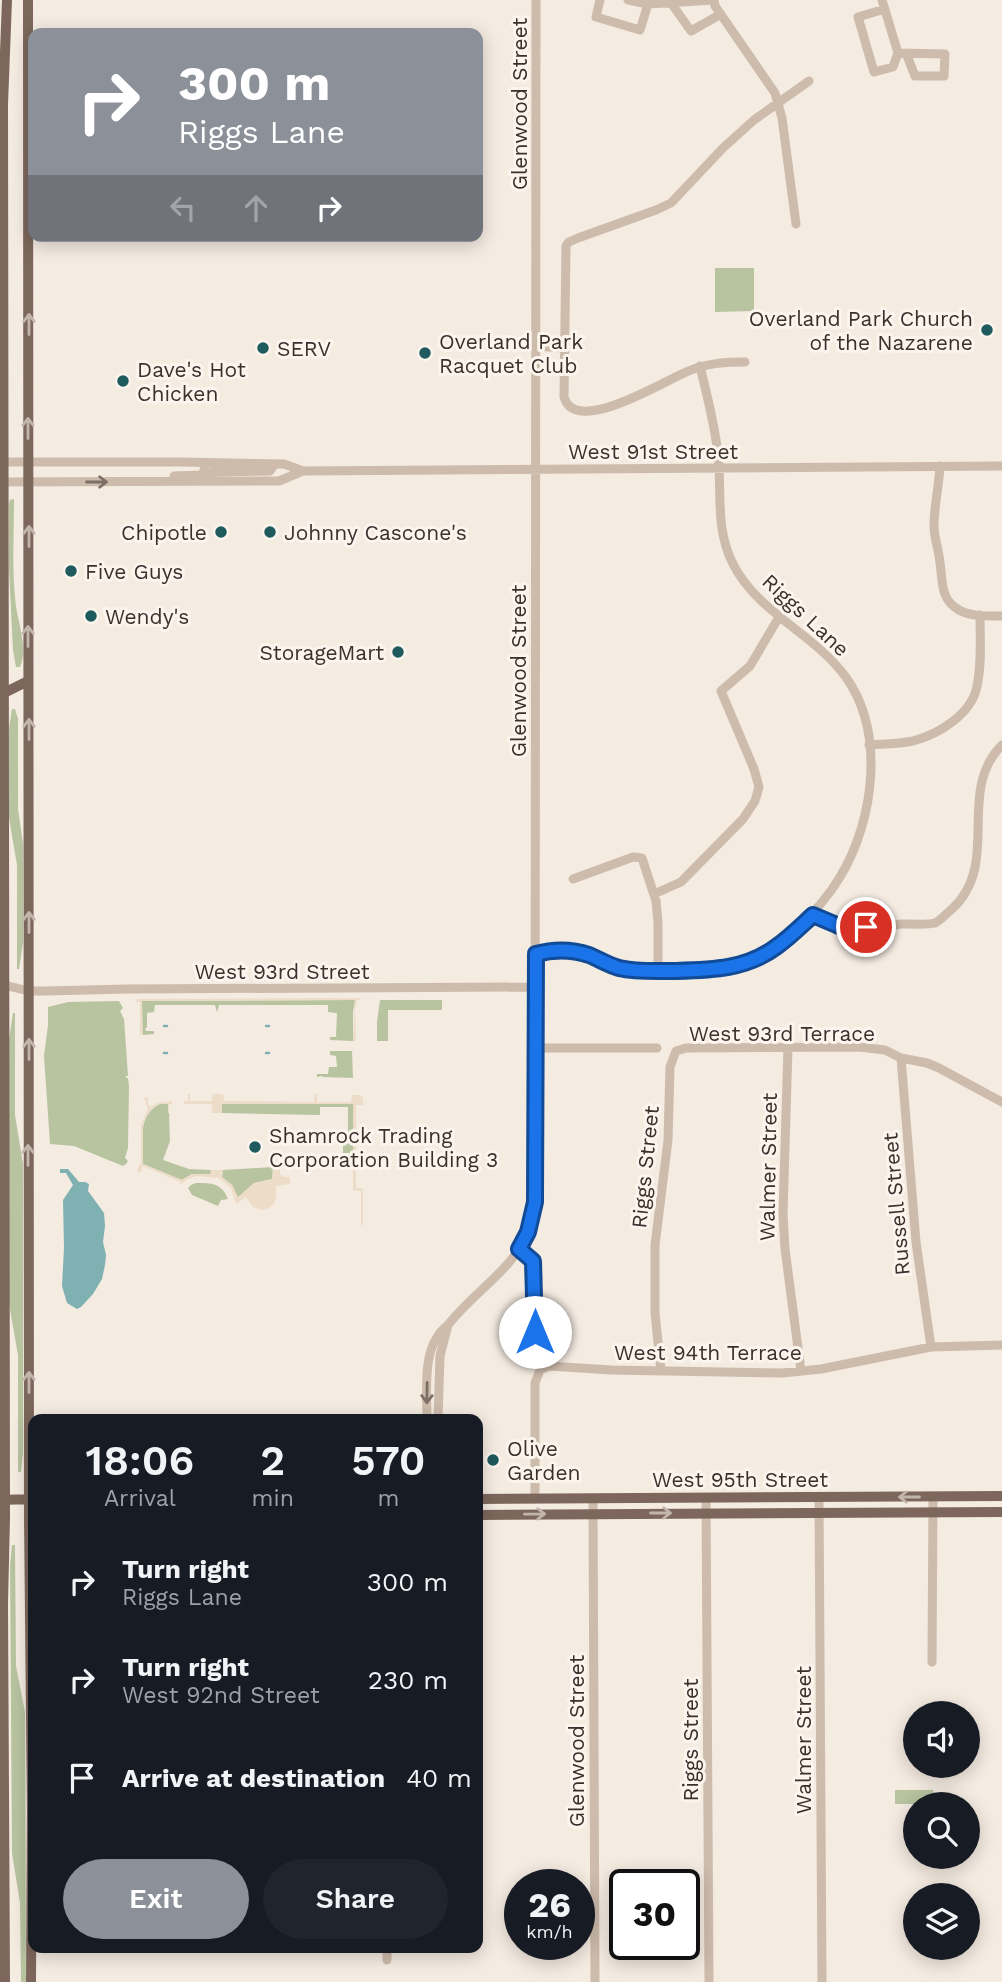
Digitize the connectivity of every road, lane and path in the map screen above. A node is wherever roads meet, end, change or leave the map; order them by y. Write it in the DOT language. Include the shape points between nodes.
graph roads {
  1 [pos="7,0"];
  2 [pos="28,0"];
  3 [pos="536,0"];
  4 [pos="600,0"];
  5 [pos="628,0"];
  6 [pos="671,3"];
  7 [pos="648,4"];
  8 [pos="883,4"];
  9 [pos="721,14"];
  10 [pos="902,53"];
  11 [pos="809,81"];
  12 [pos="779,103"];
  13 [pos="796,224"];
  14 [pos="536,346"];
  15 [pos="564,348"];
  16 [pos="745,362"];
  17 [pos="700,366"];
  18 [pos="2,463"];
  19 [pos="28,463"];
  20 [pos="205,463"];
  21 [pos="275,464"];
  22 [pos="940,466"];
  23 [pos="1002,466"];
  24 [pos="719,468"];
  25 [pos="535,469"];
  26 [pos="303,471"];
  27 [pos="29,481"];
  28 [pos="207,481"];
  29 [pos="2,482"];
  30 [pos="153,482"];
  31 [pos="980,615"];
  32 [pos="1002,616"];
  33 [pos="779,617"];
  34 [pos="4,680"];
  35 [pos="28,681"];
  36 [pos="4,692"];
  37 [pos="869,745"];
  38 [pos="1002,745"];
  39 [pos="573,879"];
  40 [pos="653,894"];
  41 [pos="813,915"];
  42 [pos="536,954"];
  43 [pos="658,971"];
  44 [pos="2,984"];
  45 [pos="535,987"];
  46 [pos="29,990"];
  47 [pos="2,998"];
  48 [pos="788,1047"];
  49 [pos="535,1048"];
  50 [pos="657,1048"];
  51 [pos="676,1051"];
  52 [pos="901,1058"];
  53 [pos="1002,1102"];
  54 [pos="519,1249"];
  55 [pos="448,1325"];
  56 [pos="535,1332"];
  57 [pos="1002,1345"];
  58 [pos="931,1347"];
  59 [pos="661,1371"];
  60 [pos="801,1371"];
  61 [pos="31,1414"];
  62 [pos="427,1414"];
  63 [pos="438,1414"];
  64 [pos="1002,1496"];
  65 [pos="819,1497"];
  66 [pos="933,1497"];
  67 [pos="706,1498"];
  68 [pos="28,1499"];
  69 [pos="483,1499"];
  70 [pos="536,1499"];
  71 [pos="593,1499"];
  72 [pos="2,1500"];
  73 [pos="933,1512"];
  74 [pos="1002,1512"];
  75 [pos="593,1513"];
  76 [pos="706,1513"];
  77 [pos="819,1513"];
  78 [pos="483,1515"];
  79 [pos="3,1517"];
  80 [pos="28,1517"];
  81 [pos="932,1662"];
  82 [pos="2,1731"];
  83 [pos="32,1953"];
  84 [pos="387,1953"];
  85 [pos="387,1960"];
  86 [pos="5,1982"];
  87 [pos="32,1982"];
  88 [pos="595,1982"];
  89 [pos="709,1982"];
  90 [pos="822,1982"];
  1 -- 18 [label="main road"];
  19 -- 2 [label="main road, one-way"];
  3 -- 14 [label="street, Glenwood Street"];
  4 -- 7 [label="street" via="596,16 640,30"];
  5 -- 7 [label="street"];
  6 -- 7 [label="street"];
  6 -- 9 [label="street" via="714,0"];
  6 -- 9 [label="street" via="691,32"];
  8 -- 10 [label="street"];
  8 -- 10 [label="street" via="858,17 874,72 893,66"];
  9 -- 12 [label="street"];
  10 -- 10 [label="street" via="945,54 944,76 915,76"];
  11 -- 12 [label="street, West 91st Street"];
  12 -- 13 [label="street"];
  12 -- 15 [label="street, West 91st Street" via="723,148 666,206 569,242 565,252"];
  14 -- 15 [label="street"];
  14 -- 25 [label="street, Glenwood Street"];
  15 -- 17 [label="street, West 91st Street" via="564,397 578,410 610,408"];
  16 -- 17 [label="street, West 91st Street"];
  17 -- 24 [label="street, Riggs Lane"];
  18 -- 19 [label="street, West 91st Street"];
  18 -- 29 [label="main road"];
  19 -- 20 [label="street, West 91st Street"];
  19 -- 27 [label="main road"];
  20 -- 21 [label="street, West 91st Street"];
  20 -- 30 [label="street" via="203,475 165,476"];
  21 -- 26 [label="street, West 91st Street"];
  21 -- 28 [label="street" via="270,471 212,472"];
  22 -- 23 [label="street, West 91st Street"];
  22 -- 24 [label="street, West 91st Street"];
  22 -- 31 [label="street" via="934,526 942,587 959,611"];
  24 -- 25 [label="street, West 91st Street"];
  24 -- 33 [label="street, Riggs Lane" via="721,524 732,563 756,597"];
  25 -- 26 [label="street, West 91st Street"];
  25 -- 42 [label="street, Glenwood Street"];
  26 -- 28 [label="street, West 91st Street" via="279,481"];
  27 -- 29 [label="street, West 91st Street"];
  27 -- 30 [label="street, West 91st Street, one-way"];
  35 -- 27 [label="main road, one-way"];
  28 -- 30 [label="street, West 91st Street"];
  29 -- 34 [label="main road"];
  31 -- 32 [label="street"];
  31 -- 37 [label="street" via="978,685 966,709 919,739"];
  33 -- 37 [label="street, Riggs Lane" via="845,676 862,709"];
  33 -- 40 [label="street" via="750,666 721,691 754,769 759,787 755,801 681,882"];
  34 -- 35 [label="main road"];
  34 -- 36 [label="main road"];
  35 -- 36 [label="main road"];
  46 -- 35 [label="main road, one-way"];
  36 -- 44 [label="main road"];
  37 -- 41 [label="street, Riggs Lane" via="870,780 860,832 841,875"];
  38 -- 41 [label="street" via="983,773 980,850 971,888 955,907 935,923 866,927 839,926"];
  39 -- 40 [label="street" via="642,858"];
  40 -- 43 [label="street"];
  41 -- 43 [label="street, Riggs Lane" via="777,947 748,962 714,970"];
  42 -- 43 [label="street, Riggs Lane" via="572,951 615,967"];
  42 -- 45 [label="street, Glenwood Street"];
  44 -- 46 [label="street, West 93rd Street"];
  44 -- 47 [label="main road"];
  45 -- 46 [label="street, West 93rd Street"];
  45 -- 49 [label="street, Glenwood Street"];
  46 -- 47 [label="street, West 93rd Street"];
  61 -- 46 [label="main road, one-way"];
  47 -- 72 [label="main road"];
  48 -- 51 [label="street, West 93rd Terrace"];
  48 -- 52 [label="street, West 93rd Terrace" via="859,1047"];
  48 -- 60 [label="street, Walmer Street" via="784,1237"];
  49 -- 50 [label="street"];
  49 -- 54 [label="street, Glenwood Street" via="535,1202"];
  51 -- 59 [label="street, Riggs Street" via="670,1067 668,1140 655,1245"];
  52 -- 53 [label="street, West 93rd Terrace" via="939,1068"];
  52 -- 58 [label="street, Russell Street" via="916,1242"];
  54 -- 55 [label="street, Glenwood Street"];
  54 -- 56 [label="street" via="533,1261"];
  55 -- 62 [label="street, Glenwood Street, one-way" via="440,1331 429,1361"];
  55 -- 63 [label="street" via="439,1363"];
  57 -- 58 [label="street, West 94th Terrace"];
  58 -- 60 [label="street, West 94th Terrace"];
  59 -- 60 [label="street, West 94th Terrace"];
  59 -- 70 [label="street, West 94th Terrace" via="549,1366 540,1370 535,1383"];
  64 -- 66 [label="main road, West 95th Street"];
  66 -- 65 [label="main road, West 95th Street, one-way"];
  65 -- 67 [label="main road, West 95th Street"];
  65 -- 77 [label="street, Walmer Street"];
  66 -- 73 [label="street"];
  67 -- 71 [label="main road, West 95th Street"];
  67 -- 76 [label="street, Riggs Street"];
  68 -- 72 [label="main road"];
  69 -- 70 [label="main road, West 95th Street"];
  70 -- 71 [label="main road, West 95th Street"];
  71 -- 75 [label="street, Glenwood Street"];
  72 -- 79 [label="main road"];
  73 -- 74 [label="main road, West 95th Street"];
  73 -- 77 [label="main road, West 95th Street"];
  73 -- 81 [label="street"];
  75 -- 76 [label="main road, West 95th Street, one-way"];
  78 -- 75 [label="main road, West 95th Street, one-way"];
  75 -- 88 [label="street, Glenwood Street"];
  76 -- 77 [label="main road, West 95th Street"];
  76 -- 89 [label="street, Riggs Street"];
  77 -- 90 [label="street, Walmer Street"];
  79 -- 80 [label="main road"];
  79 -- 82 [label="main road"];
  82 -- 86 [label="main road"];
  83 -- 87 [label="main road"];
  84 -- 85 [label="street"];
}
